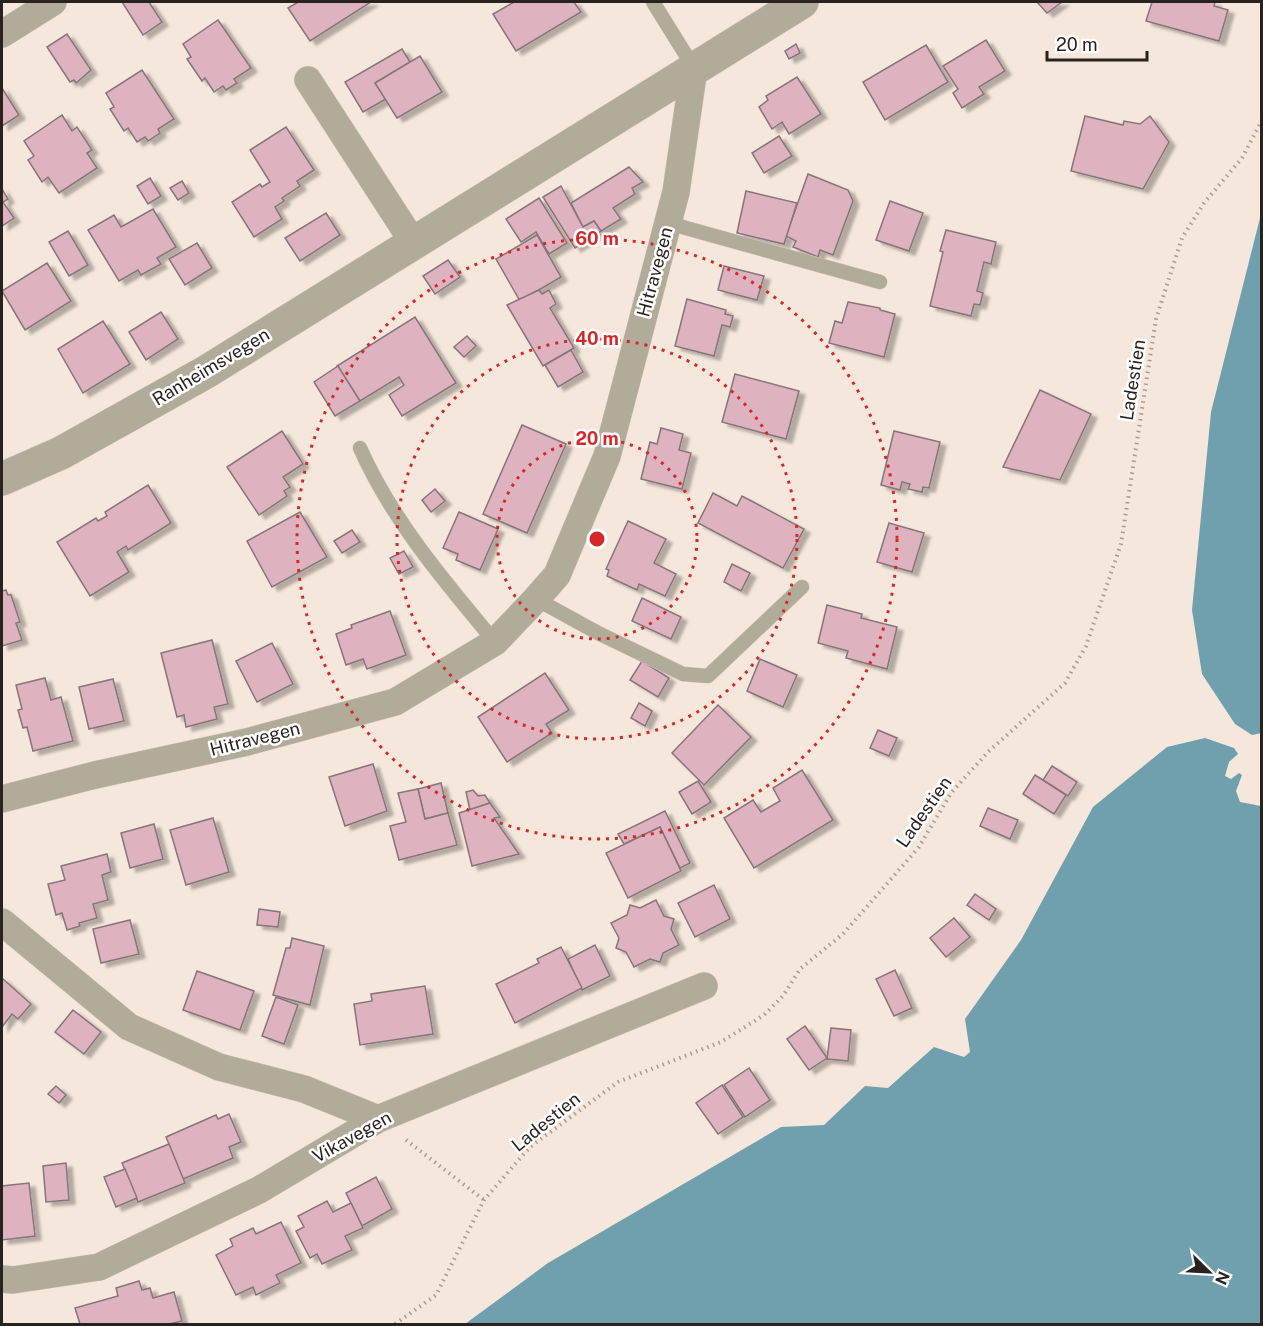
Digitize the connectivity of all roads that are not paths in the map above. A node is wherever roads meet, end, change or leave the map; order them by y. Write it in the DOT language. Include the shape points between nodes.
graph roads {
  1 [pos="53,2"];
  2 [pos="653,2"];
  3 [pos="802,2"];
  4 [pos="2,34"];
  5 [pos="694,68"];
  6 [pos="308,80"];
  7 [pos="668,223"];
  8 [pos="413,242"];
  9 [pos="880,282"];
  10 [pos="360,448"];
  11 [pos="2,479"];
  12 [pos="802,587"];
  13 [pos="536,599"];
  14 [pos="495,642"];
  15 [pos="2,799"];
  16 [pos="2,922"];
  17 [pos="704,987"];
  18 [pos="378,1119"];
  19 [pos="2,1279"];
  1 -- 4 [label="street"];
  2 -- 5 [label="lane"];
  3 -- 5 [label="street, Ranheimsvegen"];
  5 -- 7 [label="street, Hitravegen"];
  5 -- 8 [label="street, Ranheimsvegen"];
  6 -- 8 [label="street"];
  7 -- 9 [label="lane"];
  7 -- 13 [label="street, Hitravegen" via="607,456 557,575"];
  8 -- 11 [label="street, Ranheimsvegen" via="206,372 61,453"];
  10 -- 14 [label="lane" via="384,495 422,553"];
  12 -- 13 [label="lane" via="708,676 683,674"];
  13 -- 14 [label="street, Hitravegen"];
  14 -- 15 [label="street, Hitravegen" via="395,702 247,742"];
  16 -- 18 [label="street" via="129,1027 219,1067 304,1089"];
  17 -- 18 [label="street, Vikavegen"];
  18 -- 19 [label="street, Vikavegen" via="259,1190 99,1267"];
}
